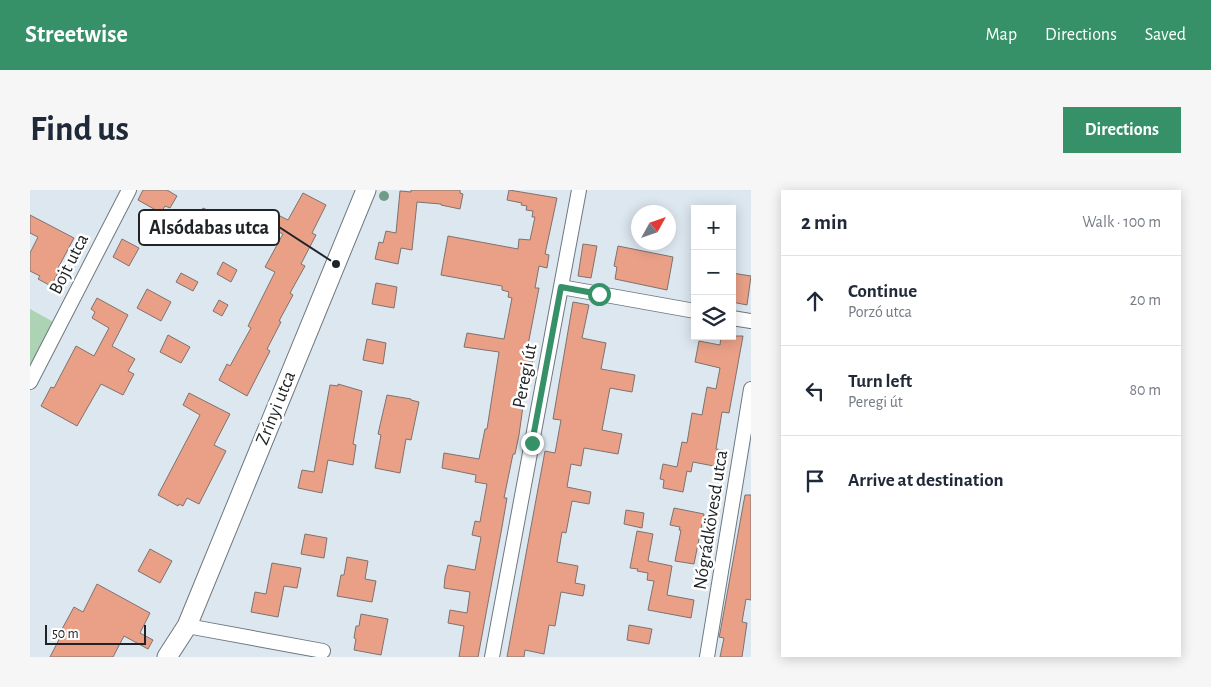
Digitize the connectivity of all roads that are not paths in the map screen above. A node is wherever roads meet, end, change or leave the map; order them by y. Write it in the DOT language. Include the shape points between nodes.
graph roads {
  1 [pos="128,190"];
  2 [pos="366,190"];
  3 [pos="579,190"];
  4 [pos="561,287"];
  5 [pos="691,310"];
  6 [pos="736,319"];
  7 [pos="751,321"];
  8 [pos="30,382"];
  9 [pos="751,390"];
  10 [pos="187,626"];
  11 [pos="324,651"];
  12 [pos="167,657"];
  13 [pos="492,657"];
  14 [pos="707,657"];
  1 -- 8 [label="street, Bojt utca"];
  2 -- 10 [label="main road, Zrínyi utca"];
  3 -- 4 [label="street, Peregi út"];
  4 -- 5 [label="street"];
  4 -- 13 [label="street, Peregi út"];
  6 -- 7 [label="street"];
  9 -- 14 [label="street, Nógrádkövesd utca"];
  10 -- 11 [label="street"];
  10 -- 12 [label="main road, Zrínyi utca"];
}
